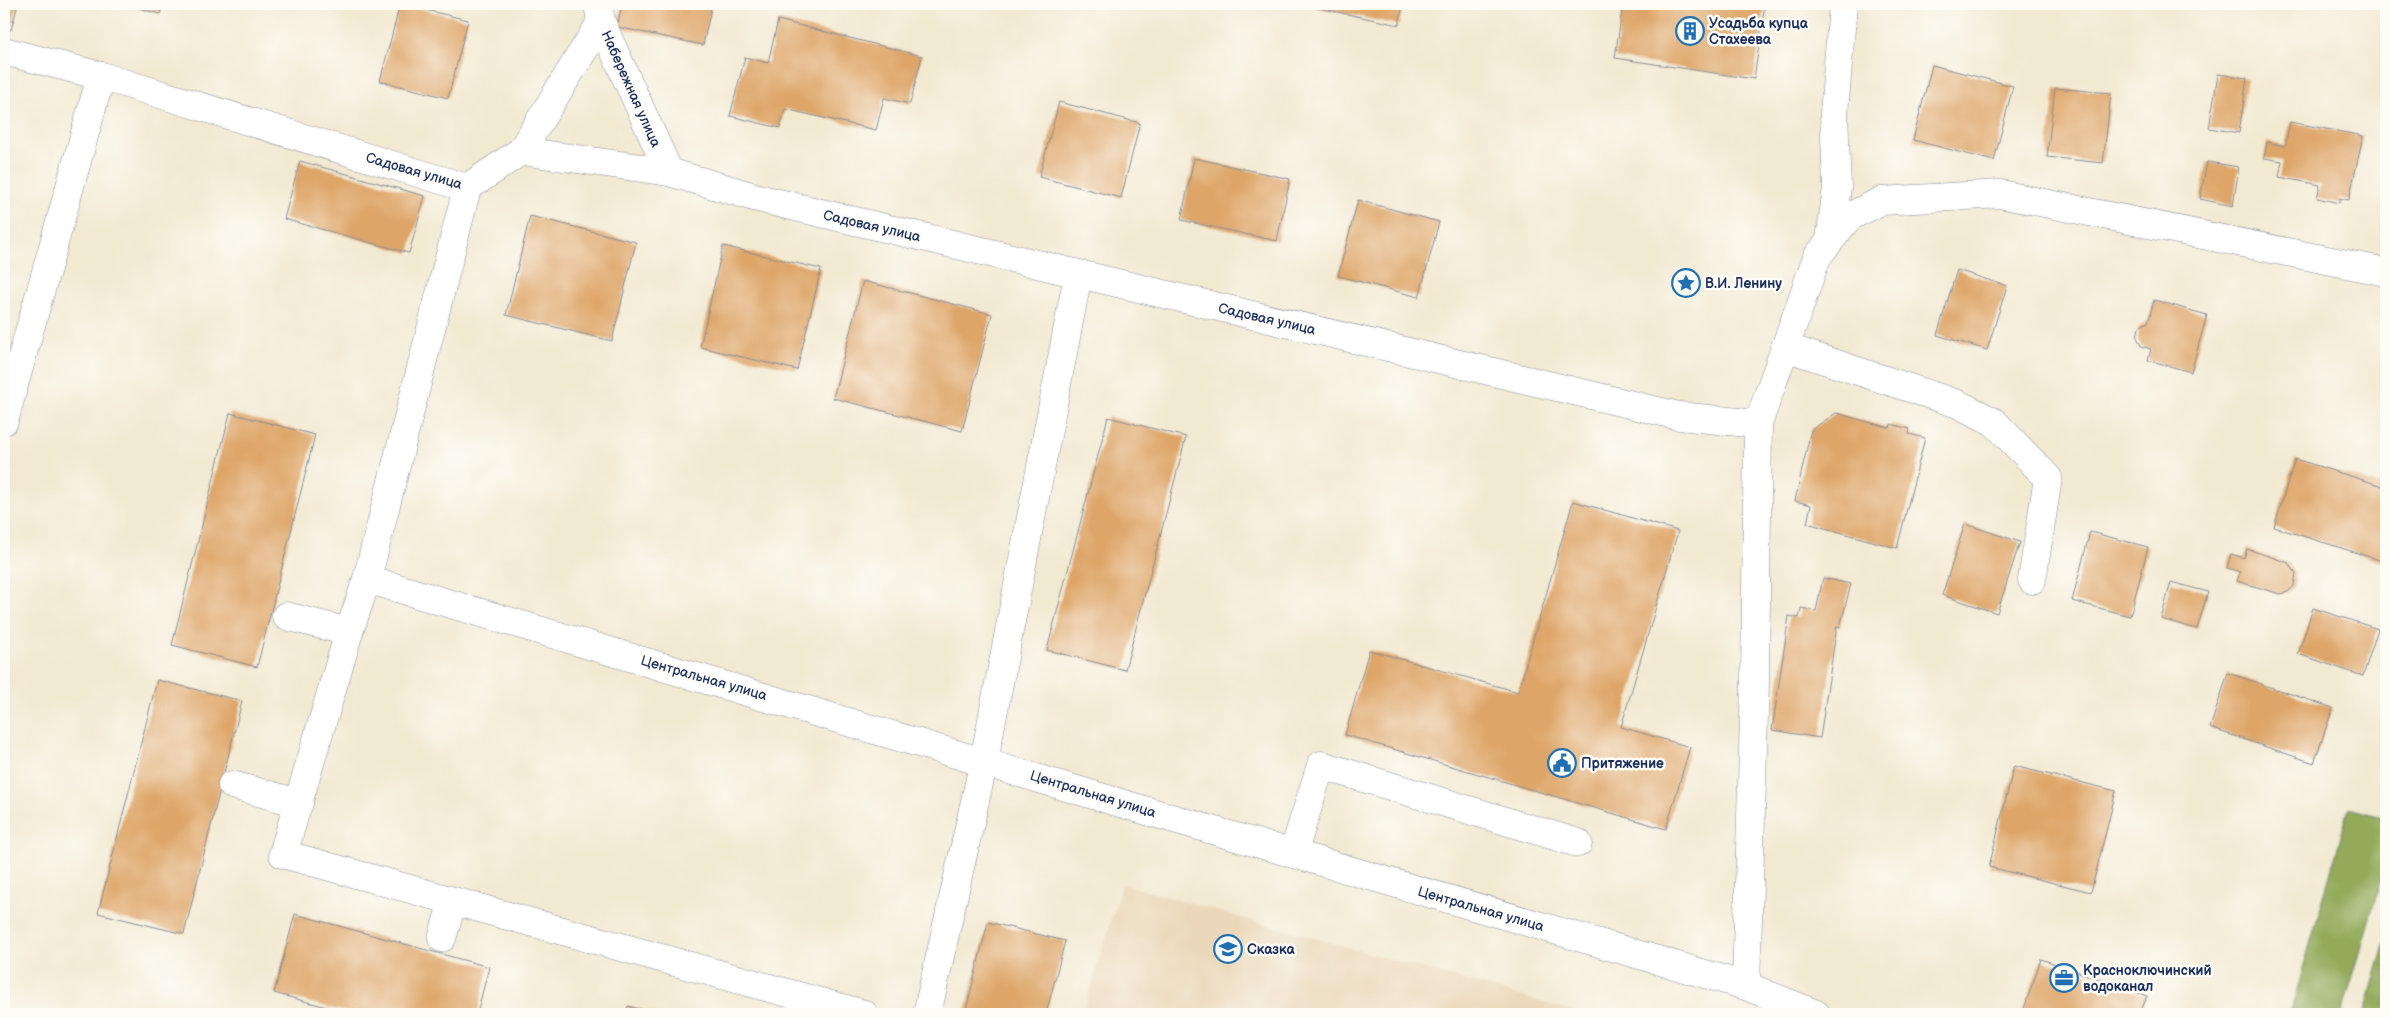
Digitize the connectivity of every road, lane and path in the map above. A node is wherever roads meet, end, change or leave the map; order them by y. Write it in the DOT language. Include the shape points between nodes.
graph roads {
  1 [pos="1843,4"];
  2 [pos="599,13"];
  3 [pos="4,52"];
  4 [pos="101,76"];
  5 [pos="521,151"];
  6 [pos="669,172"];
  7 [pos="467,188"];
  8 [pos="1830,240"];
  9 [pos="2386,272"];
  10 [pos="1078,275"];
  11 [pos="1785,347"];
  12 [pos="4,421"];
  13 [pos="1758,424"];
  14 [pos="367,579"];
  15 [pos="2032,580"];
  16 [pos="286,616"];
  17 [pos="349,632"];
  18 [pos="984,761"];
  19 [pos="232,785"];
  20 [pos="298,803"];
  21 [pos="1578,843"];
  22 [pos="1293,854"];
  23 [pos="453,901"];
  24 [pos="442,938"];
  25 [pos="1746,986"];
  26 [pos="793,1005"];
  27 [pos="864,1014"];
  28 [pos="927,1014"];
  29 [pos="1816,1014"];
  1 -- 8 [label="street" via="1834,114 1837,187"];
  2 -- 5 [label="street"];
  2 -- 6 [label="street, Набережная улица"];
  3 -- 4 [label="street, Садовая улица"];
  4 -- 7 [label="street, Садовая улица"];
  4 -- 12 [label="street"];
  5 -- 6 [label="street, Садовая улица"];
  5 -- 7 [label="street, Садовая улица"];
  6 -- 10 [label="street, Садовая улица" via="758,198"];
  7 -- 14 [label="street"];
  8 -- 9 [label="street" via="1849,218 1881,201 2000,194"];
  8 -- 11 [label="street" via="1817,257"];
  10 -- 13 [label="street, Садовая улица" via="1679,416"];
  10 -- 18 [label="street"];
  11 -- 13 [label="street"];
  11 -- 15 [label="street" via="1958,404 1994,422 2048,478"];
  13 -- 25 [label="street"];
  14 -- 17 [label="street"];
  14 -- 18 [label="street, Центральная улица"];
  16 -- 17 [label="street"];
  17 -- 20 [label="street"];
  18 -- 22 [label="street, Центральная улица"];
  18 -- 28 [label="street"];
  19 -- 20 [label="street"];
  20 -- 23 [label="street" via="283,854"];
  21 -- 22 [label="street" via="1321,765"];
  22 -- 25 [label="street, Центральная улица"];
  23 -- 24 [label="street"];
  23 -- 26 [label="street"];
  25 -- 29 [label="street, Центральная улица"];
  26 -- 27 [label="street"];
}
